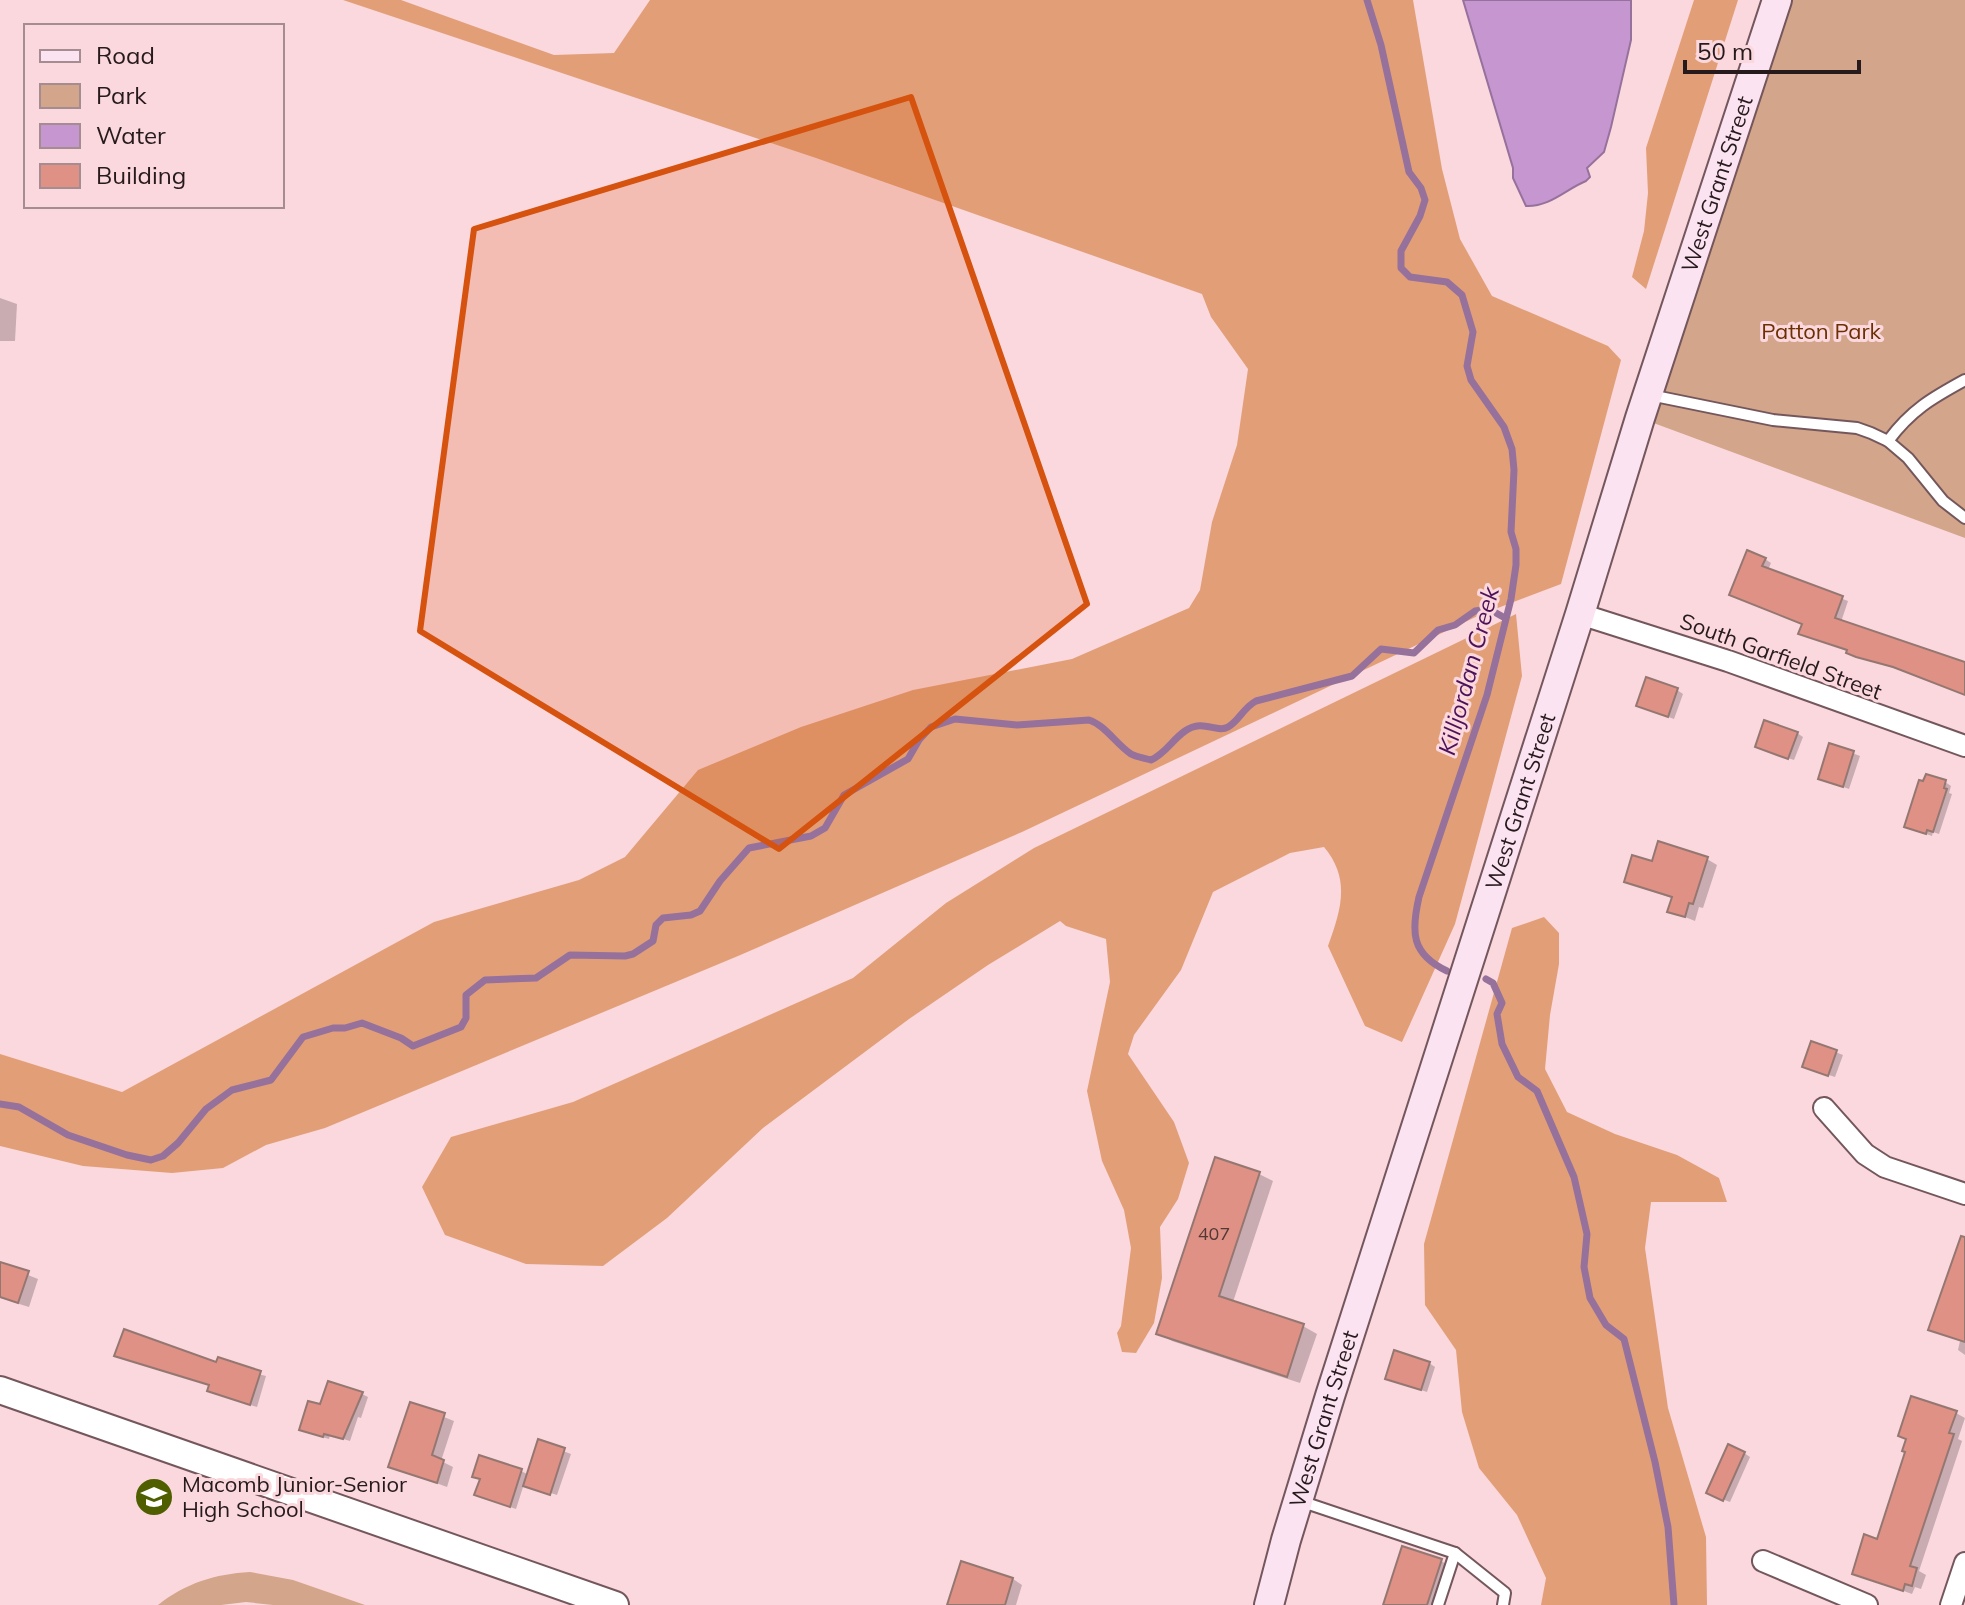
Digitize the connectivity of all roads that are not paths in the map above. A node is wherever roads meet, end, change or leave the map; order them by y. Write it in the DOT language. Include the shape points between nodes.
graph roads {
  1 [pos="1777,0"];
  2 [pos="1965,380"];
  3 [pos="1648,394"];
  4 [pos="1888,441"];
  5 [pos="1965,518"];
  6 [pos="1580,614"];
  7 [pos="1965,746"];
  8 [pos="1824,1108"];
  9 [pos="1965,1194"];
  10 [pos="0,1390"];
  11 [pos="1298,1501"];
  12 [pos="1455,1553"];
  13 [pos="1763,1561"];
  14 [pos="1965,1563"];
  15 [pos="615,1605"];
  16 [pos="1269,1605"];
  17 [pos="1438,1605"];
  18 [pos="1503,1605"];
  19 [pos="1867,1605"];
  20 [pos="1951,1605"];
  1 -- 3 [label="main road, West Grant Street"];
  2 -- 4 [label="lane" via="1920,405"];
  3 -- 4 [label="lane" via="1773,420 1857,428"];
  3 -- 6 [label="main road, West Grant Street"];
  4 -- 5 [label="lane"];
  6 -- 7 [label="street, South Garfield Street"];
  6 -- 11 [label="main road, West Grant Street"];
  8 -- 9 [label="street" via="1865,1154 1885,1167"];
  10 -- 15 [label="street"];
  11 -- 12 [label="lane"];
  11 -- 16 [label="main road, West Grant Street"];
  12 -- 17 [label="lane"];
  12 -- 18 [label="lane" via="1505,1593"];
  13 -- 19 [label="street"];
  14 -- 20 [label="street"];
}
